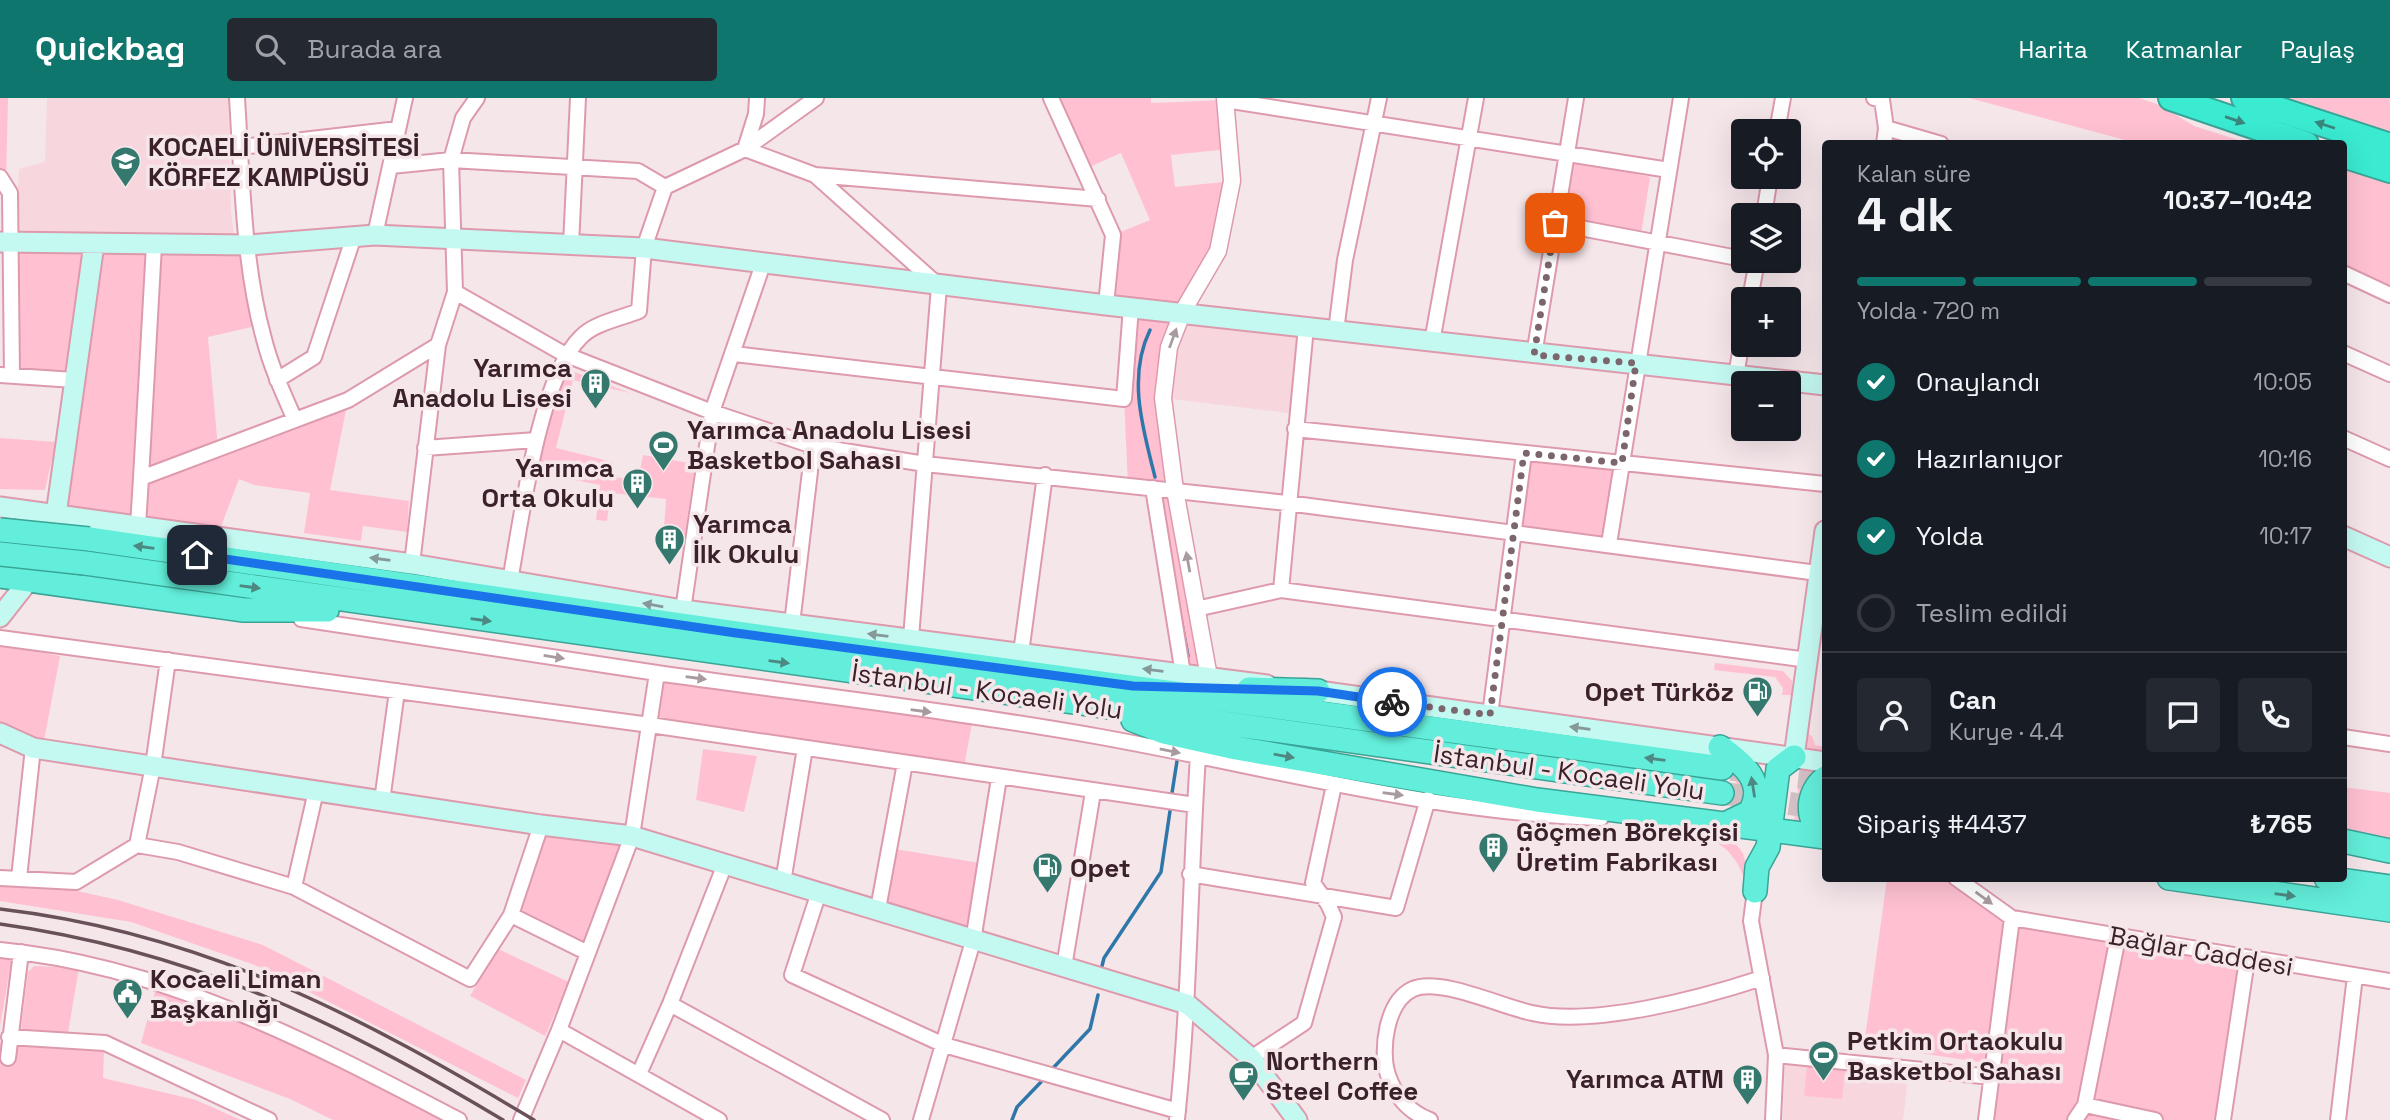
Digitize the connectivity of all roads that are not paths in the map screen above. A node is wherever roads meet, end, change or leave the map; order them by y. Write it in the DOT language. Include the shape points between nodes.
graph roads {
  1 [pos="237,98"];
  2 [pos="405,98"];
  3 [pos="477,98"];
  4 [pos="578,98"];
  5 [pos="757,98"];
  6 [pos="816,98"];
  7 [pos="1051,98"];
  8 [pos="1379,98"];
  9 [pos="1476,98"];
  10 [pos="1576,98"];
  11 [pos="1681,98"];
  12 [pos="1783,98"];
  13 [pos="1874,98"];
  14 [pos="2171,98"];
  15 [pos="2244,98"];
  16 [pos="1225,99"];
  17 [pos="1779,119"];
  18 [pos="1373,121"];
  19 [pos="1886,128"];
  20 [pos="398,129"];
  21 [pos="1470,137"];
  22 [pos="1884,140"];
  23 [pos="1927,140"];
  24 [pos="2294,140"];
  25 [pos="2390,146"];
  26 [pos="241,147"];
  27 [pos="744,149"];
  28 [pos="1566,153"];
  29 [pos="2347,156"];
  30 [pos="451,160"];
  31 [pos="391,166"];
  32 [pos="574,168"];
  33 [pos="1669,170"];
  34 [pos="2390,170"];
  35 [pos="815,175"];
  36 [pos="0,177"];
  37 [pos="665,187"];
  38 [pos="1098,199"];
  39 [pos="1555,223"];
  40 [pos="375,235"];
  41 [pos="354,236"];
  42 [pos="454,239"];
  43 [pos="5,242"];
  44 [pos="1657,242"];
  45 [pos="94,244"];
  46 [pos="249,245"];
  47 [pos="571,245"];
  48 [pos="154,246"];
  49 [pos="644,248"];
  50 [pos="1731,257"];
  51 [pos="763,264"];
  52 [pos="2347,275"];
  53 [pos="939,286"];
  54 [pos="455,292"];
  55 [pos="2390,295"];
  56 [pos="1105,305"];
  57 [pos="1132,307"];
  58 [pos="1183,311"];
  59 [pos="1306,327"];
  60 [pos="1336,331"];
  61 [pos="1433,342"];
  62 [pos="438,345"];
  63 [pos="564,354"];
  64 [pos="734,354"];
  65 [pos="1534,355"];
  66 [pos="2347,355"];
  67 [pos="1636,363"];
  68 [pos="1731,374"];
  69 [pos="2390,374"];
  70 [pos="6,376"];
  71 [pos="931,378"];
  72 [pos="75,380"];
  73 [pos="277,380"];
  74 [pos="1801,382"];
  75 [pos="1822,385"];
  76 [pos="712,412"];
  77 [pos="295,420"];
  78 [pos="1295,429"];
  79 [pos="536,440"];
  80 [pos="2347,440"];
  81 [pos="813,446"];
  82 [pos="425,448"];
  83 [pos="1524,453"];
  84 [pos="2390,459"];
  85 [pos="1622,463"];
  86 [pos="925,464"];
  87 [pos="1045,475"];
  88 [pos="141,478"];
  89 [pos="1822,484"];
  90 [pos="1153,488"];
  91 [pos="1175,490"];
  92 [pos="1287,503"];
  93 [pos="0,508"];
  94 [pos="56,515"];
  95 [pos="138,526"];
  96 [pos="0,530"];
  97 [pos="1512,531"];
  98 [pos="2347,538"];
  99 [pos="1609,544"];
  100 [pos="0,554"];
  101 [pos="2390,557"];
  102 [pos="412,564"];
  103 [pos="1822,573"];
  104 [pos="0,576"];
  105 [pos="29,580"];
  106 [pos="510,580"];
  107 [pos="1280,590"];
  108 [pos="1196,609"];
  109 [pos="244,610"];
  110 [pos="414,610"];
  111 [pos="683,610"];
  112 [pos="0,617"];
  113 [pos="1502,620"];
  114 [pos="792,624"];
  115 [pos="0,638"];
  116 [pos="911,638"];
  117 [pos="1021,653"];
  118 [pos="168,660"];
  119 [pos="1808,660"];
  120 [pos="657,673"];
  121 [pos="1183,674"];
  122 [pos="1209,677"];
  123 [pos="1133,686"];
  124 [pos="397,691"];
  125 [pos="1318,691"];
  126 [pos="1101,707"];
  127 [pos="1490,715"];
  128 [pos="650,725"];
  129 [pos="0,733"];
  130 [pos="2347,738"];
  131 [pos="2390,744"];
  132 [pos="33,748"];
  133 [pos="805,748"];
  134 [pos="1198,756"];
  135 [pos="1794,757"];
  136 [pos="1721,758"];
  137 [pos="1822,762"];
  138 [pos="905,763"];
  139 [pos="153,766"];
  140 [pos="999,778"];
  141 [pos="1822,781"];
  142 [pos="1334,785"];
  143 [pos="316,791"];
  144 [pos="1093,792"];
  145 [pos="1722,793"];
  146 [pos="1428,799"];
  147 [pos="382,800"];
  148 [pos="1195,805"];
  149 [pos="1679,817"];
  150 [pos="1725,824"];
  151 [pos="541,825"];
  152 [pos="1822,833"];
  153 [pos="632,836"];
  154 [pos="1779,837"];
  155 [pos="2347,837"];
  156 [pos="1822,838"];
  157 [pos="2347,842"];
  158 [pos="2390,842"];
  159 [pos="137,845"];
  160 [pos="2390,851"];
  161 [pos="2347,855"];
  162 [pos="2390,861"];
  163 [pos="725,864"];
  164 [pos="1757,867"];
  165 [pos="1190,874"];
  166 [pos="0,878"];
  167 [pos="19,878"];
  168 [pos="2347,881"];
  169 [pos="783,882"];
  170 [pos="1962,882"];
  171 [pos="2198,882"];
  172 [pos="294,887"];
  173 [pos="2390,887"];
  174 [pos="1755,891"];
  175 [pos="819,892"];
  176 [pos="1321,896"];
  177 [pos="878,909"];
  178 [pos="2390,909"];
  179 [pos="511,915"];
  180 [pos="2012,918"];
  181 [pos="2118,937"];
  182 [pos="973,941"];
  183 [pos="0,950"];
  184 [pos="21,952"];
  185 [pos="588,953"];
  186 [pos="2248,960"];
  187 [pos="1065,967"];
  188 [pos="2354,976"];
  189 [pos="1762,978"];
  190 [pos="2390,981"];
  191 [pos="670,1004"];
  192 [pos="1187,1004"];
  193 [pos="559,1030"];
  194 [pos="9,1037"];
  195 [pos="944,1045"];
  196 [pos="1776,1055"];
  197 [pos="8,1058"];
  198 [pos="1251,1058"];
  199 [pos="639,1074"];
  200 [pos="1992,1077"];
  201 [pos="2085,1105"];
  202 [pos="1177,1116"];
  203 [pos="269,1120"];
  204 [pos="459,1120"];
  205 [pos="521,1120"];
  206 [pos="719,1120"];
  207 [pos="882,1120"];
  208 [pos="921,1120"];
  209 [pos="1297,1120"];
  210 [pos="1430,1120"];
  211 [pos="1773,1120"];
  212 [pos="1986,1120"];
  213 [pos="2075,1120"];
  214 [pos="2155,1120"];
  215 [pos="2223,1120"];
  216 [pos="2338,1120"];
  1 -- 26 [label="street"];
  2 -- 20 [label="street"];
  3 -- 30 [label="street" via="463,118"];
  4 -- 32 [label="street"];
  5 -- 27 [label="street"];
  6 -- 27 [label="street"];
  7 -- 38 [label="street"];
  8 -- 18 [label="street"];
  9 -- 21 [label="street"];
  10 -- 28 [label="street"];
  11 -- 33 [label="street"];
  12 -- 17 [label="street"];
  13 -- 19 [label="street" via="1882,100"];
  14 -- 24 [label="highway, one-way"];
  25 -- 15 [label="highway, one-way"];
  16 -- 18 [label="street"];
  16 -- 58 [label="street" via="1232,181 1221,240"];
  18 -- 21 [label="street"];
  18 -- 60 [label="street"];
  19 -- 22 [label="street"];
  19 -- 23 [label="street"];
  20 -- 26 [label="street"];
  20 -- 31 [label="street"];
  21 -- 28 [label="street"];
  21 -- 61 [label="street"];
  26 -- 46 [label="street"];
  27 -- 35 [label="street"];
  27 -- 37 [label="street"];
  28 -- 33 [label="street"];
  28 -- 39 [label="street"];
  29 -- 34 [label="highway"];
  30 -- 31 [label="street"];
  30 -- 32 [label="street"];
  30 -- 42 [label="street"];
  31 -- 40 [label="street"];
  32 -- 37 [label="street" via="638,171"];
  32 -- 47 [label="street"];
  33 -- 44 [label="street"];
  35 -- 38 [label="street"];
  35 -- 53 [label="street"];
  36 -- 43 [label="street" via="10,193"];
  37 -- 49 [label="street"];
  38 -- 56 [label="street" via="1113,235"];
  39 -- 44 [label="street"];
  39 -- 65 [label="street"];
  40 -- 41 [label="main road"];
  40 -- 42 [label="main road"];
  41 -- 46 [label="main road"];
  41 -- 73 [label="street" via="314,357"];
  42 -- 47 [label="main road"];
  42 -- 54 [label="street"];
  43 -- 45 [label="main road"];
  43 -- 70 [label="street"];
  44 -- 50 [label="street"];
  44 -- 67 [label="street"];
  45 -- 48 [label="main road"];
  45 -- 72 [label="main road"];
  46 -- 48 [label="main road"];
  46 -- 73 [label="street" via="260,325"];
  47 -- 49 [label="main road"];
  48 -- 88 [label="street"];
  49 -- 51 [label="main road"];
  49 -- 63 [label="street" via="639,311 583,334"];
  51 -- 53 [label="main road"];
  51 -- 64 [label="street"];
  52 -- 55 [label="street"];
  53 -- 56 [label="main road"];
  53 -- 71 [label="street"];
  54 -- 62 [label="street"];
  54 -- 63 [label="street"];
  56 -- 57 [label="main road"];
  57 -- 58 [label="main road"];
  57 -- 71 [label="street" via="1124,399"];
  58 -- 59 [label="main road"];
  91 -- 58 [label="street, one-way" via="1163,398 1169,347"];
  59 -- 60 [label="main road"];
  59 -- 78 [label="street"];
  60 -- 61 [label="main road"];
  61 -- 65 [label="main road"];
  62 -- 77 [label="street" via="348,400"];
  62 -- 82 [label="street"];
  63 -- 76 [label="street"];
  63 -- 79 [label="street"];
  64 -- 71 [label="street"];
  64 -- 76 [label="street"];
  65 -- 67 [label="main road"];
  66 -- 69 [label="street"];
  67 -- 68 [label="main road"];
  67 -- 85 [label="street"];
  70 -- 72 [label="street"];
  71 -- 86 [label="street"];
  72 -- 94 [label="main road"];
  73 -- 77 [label="street"];
  74 -- 75 [label="main road"];
  76 -- 81 [label="street"];
  76 -- 111 [label="street"];
  77 -- 88 [label="street"];
  78 -- 83 [label="street"];
  78 -- 92 [label="street"];
  79 -- 82 [label="street"];
  79 -- 106 [label="street"];
  80 -- 84 [label="street"];
  81 -- 86 [label="street"];
  81 -- 114 [label="street"];
  82 -- 102 [label="street"];
  83 -- 85 [label="street"];
  83 -- 97 [label="street"];
  85 -- 89 [label="street"];
  85 -- 99 [label="street"];
  86 -- 87 [label="street"];
  86 -- 116 [label="street"];
  87 -- 90 [label="street"];
  87 -- 117 [label="street"];
  88 -- 95 [label="street"];
  90 -- 91 [label="street"];
  90 -- 121 [label="street"];
  91 -- 92 [label="street"];
  108 -- 91 [label="street, one-way"];
  92 -- 97 [label="street"];
  92 -- 107 [label="street"];
  93 -- 94 [label="main road"];
  94 -- 95 [label="main road"];
  94 -- 105 [label="main road"];
  102 -- 95 [label="main road, one-way"];
  123 -- 96 [label="highway, one-way, bridge"];
  97 -- 99 [label="street"];
  97 -- 113 [label="street"];
  98 -- 101 [label="main road"];
  99 -- 103 [label="street"];
  100 -- 110 [label="highway, İstanbul - Kocaeli Yolu, one-way, bridge"];
  102 -- 106 [label="main road"];
  103 -- 119 [label="main road"];
  104 -- 105 [label="highway"];
  105 -- 109 [label="highway"];
  105 -- 112 [label="main road"];
  111 -- 106 [label="main road, one-way"];
  107 -- 108 [label="street"];
  107 -- 113 [label="street"];
  108 -- 122 [label="street"];
  109 -- 110 [label="highway"];
  109 -- 120 [label="street, one-way"];
  110 -- 126 [label="highway, İstanbul - Kocaeli Yolu, one-way"];
  111 -- 114 [label="main road"];
  113 -- 119 [label="street"];
  113 -- 127 [label="street"];
  116 -- 114 [label="main road, one-way"];
  115 -- 118 [label="street"];
  116 -- 117 [label="main road"];
  121 -- 117 [label="main road, one-way"];
  118 -- 124 [label="street"];
  118 -- 139 [label="street"];
  119 -- 135 [label="main road"];
  120 -- 128 [label="street"];
  120 -- 134 [label="street, one-way" via="1100,737"];
  121 -- 122 [label="main road"];
  122 -- 125 [label="main road"];
  123 -- 125 [label="highway"];
  136 -- 123 [label="highway, one-way"];
  124 -- 128 [label="street"];
  124 -- 147 [label="street"];
  125 -- 127 [label="main road"];
  126 -- 145 [label="highway, İstanbul - Kocaeli Yolu"];
  126 -- 149 [label="highway, one-way" via="1164,732 1236,748 1537,800"];
  136 -- 127 [label="main road, one-way"];
  128 -- 133 [label="street"];
  128 -- 153 [label="street"];
  129 -- 132 [label="main road"];
  130 -- 131 [label="street"];
  132 -- 139 [label="main road"];
  132 -- 167 [label="street"];
  133 -- 138 [label="street"];
  133 -- 169 [label="street"];
  134 -- 142 [label="street"];
  134 -- 148 [label="street"];
  135 -- 136 [label="main road"];
  135 -- 137 [label="main road"];
  135 -- 154 [label="highway" via="1778,769"];
  150 -- 136 [label="highway, one-way" via="1750,812 1756,792 1751,774"];
  138 -- 140 [label="street"];
  138 -- 177 [label="street"];
  139 -- 143 [label="main road"];
  139 -- 159 [label="street"];
  140 -- 144 [label="street"];
  140 -- 182 [label="street"];
  141 -- 152 [label="highway" via="1810,802 1814,823"];
  142 -- 146 [label="street, one-way"];
  142 -- 176 [label="street" via="1313,883"];
  143 -- 147 [label="main road"];
  143 -- 172 [label="street"];
  144 -- 148 [label="street"];
  144 -- 187 [label="street"];
  146 -- 149 [label="street" via="1550,817"];
  146 -- 176 [label="street" via="1396,908"];
  147 -- 151 [label="main road"];
  148 -- 165 [label="street"];
  149 -- 150 [label="highway"];
  150 -- 154 [label="highway"];
  150 -- 164 [label="highway" via="1751,845"];
  151 -- 153 [label="main road"];
  151 -- 179 [label="street"];
  153 -- 163 [label="main road"];
  153 -- 185 [label="street"];
  154 -- 156 [label="highway" via="1799,842"];
  154 -- 164 [label="highway"];
  154 -- 174 [label="highway"];
  155 -- 158 [label="main road"];
  157 -- 160 [label="highway"];
  159 -- 167 [label="street" via="76,882"];
  159 -- 172 [label="street" via="178,852"];
  161 -- 162 [label="highway"];
  163 -- 169 [label="main road"];
  163 -- 191 [label="street"];
  164 -- 174 [label="highway"];
  165 -- 176 [label="street"];
  165 -- 192 [label="street"];
  166 -- 167 [label="street"];
  168 -- 173 [label="highway"];
  169 -- 175 [label="main road"];
  170 -- 180 [label="street, one-way"];
  171 -- 178 [label="highway, one-way"];
  172 -- 179 [label="street" via="470,979"];
  174 -- 189 [label="street" via="1752,920"];
  175 -- 177 [label="main road"];
  175 -- 195 [label="street" via="792,975"];
  176 -- 198 [label="street" via="1334,917 1304,1023"];
  177 -- 182 [label="main road"];
  179 -- 185 [label="street"];
  180 -- 181 [label="street, Bağlar Caddesi"];
  180 -- 200 [label="street"];
  181 -- 186 [label="street, Bağlar Caddesi"];
  181 -- 201 [label="street"];
  182 -- 187 [label="main road"];
  182 -- 195 [label="street"];
  183 -- 184 [label="street"];
  184 -- 194 [label="street"];
  184 -- 204 [label="street" via="115,970 216,1003 352,1064"];
  185 -- 193 [label="street"];
  186 -- 188 [label="street, Bağlar Caddesi"];
  186 -- 215 [label="street"];
  187 -- 192 [label="main road"];
  188 -- 190 [label="street, Bağlar Caddesi"];
  188 -- 216 [label="street"];
  189 -- 196 [label="street"];
  189 -- 210 [label="street" via="1648,1009 1564,1015 1527,1012 1445,988 1411,989 1391,1014 1386,1070 1405,1105"];
  191 -- 199 [label="street"];
  191 -- 207 [label="street"];
  192 -- 198 [label="main road"];
  192 -- 202 [label="street"];
  193 -- 199 [label="street"];
  193 -- 205 [label="street"];
  194 -- 197 [label="street"];
  194 -- 203 [label="street" via="105,1043"];
  195 -- 202 [label="street"];
  195 -- 208 [label="street"];
  196 -- 200 [label="street"];
  196 -- 211 [label="street"];
  198 -- 209 [label="main road"];
  199 -- 206 [label="street"];
  200 -- 212 [label="street"];
  201 -- 213 [label="street"];
  201 -- 214 [label="street"];
}
